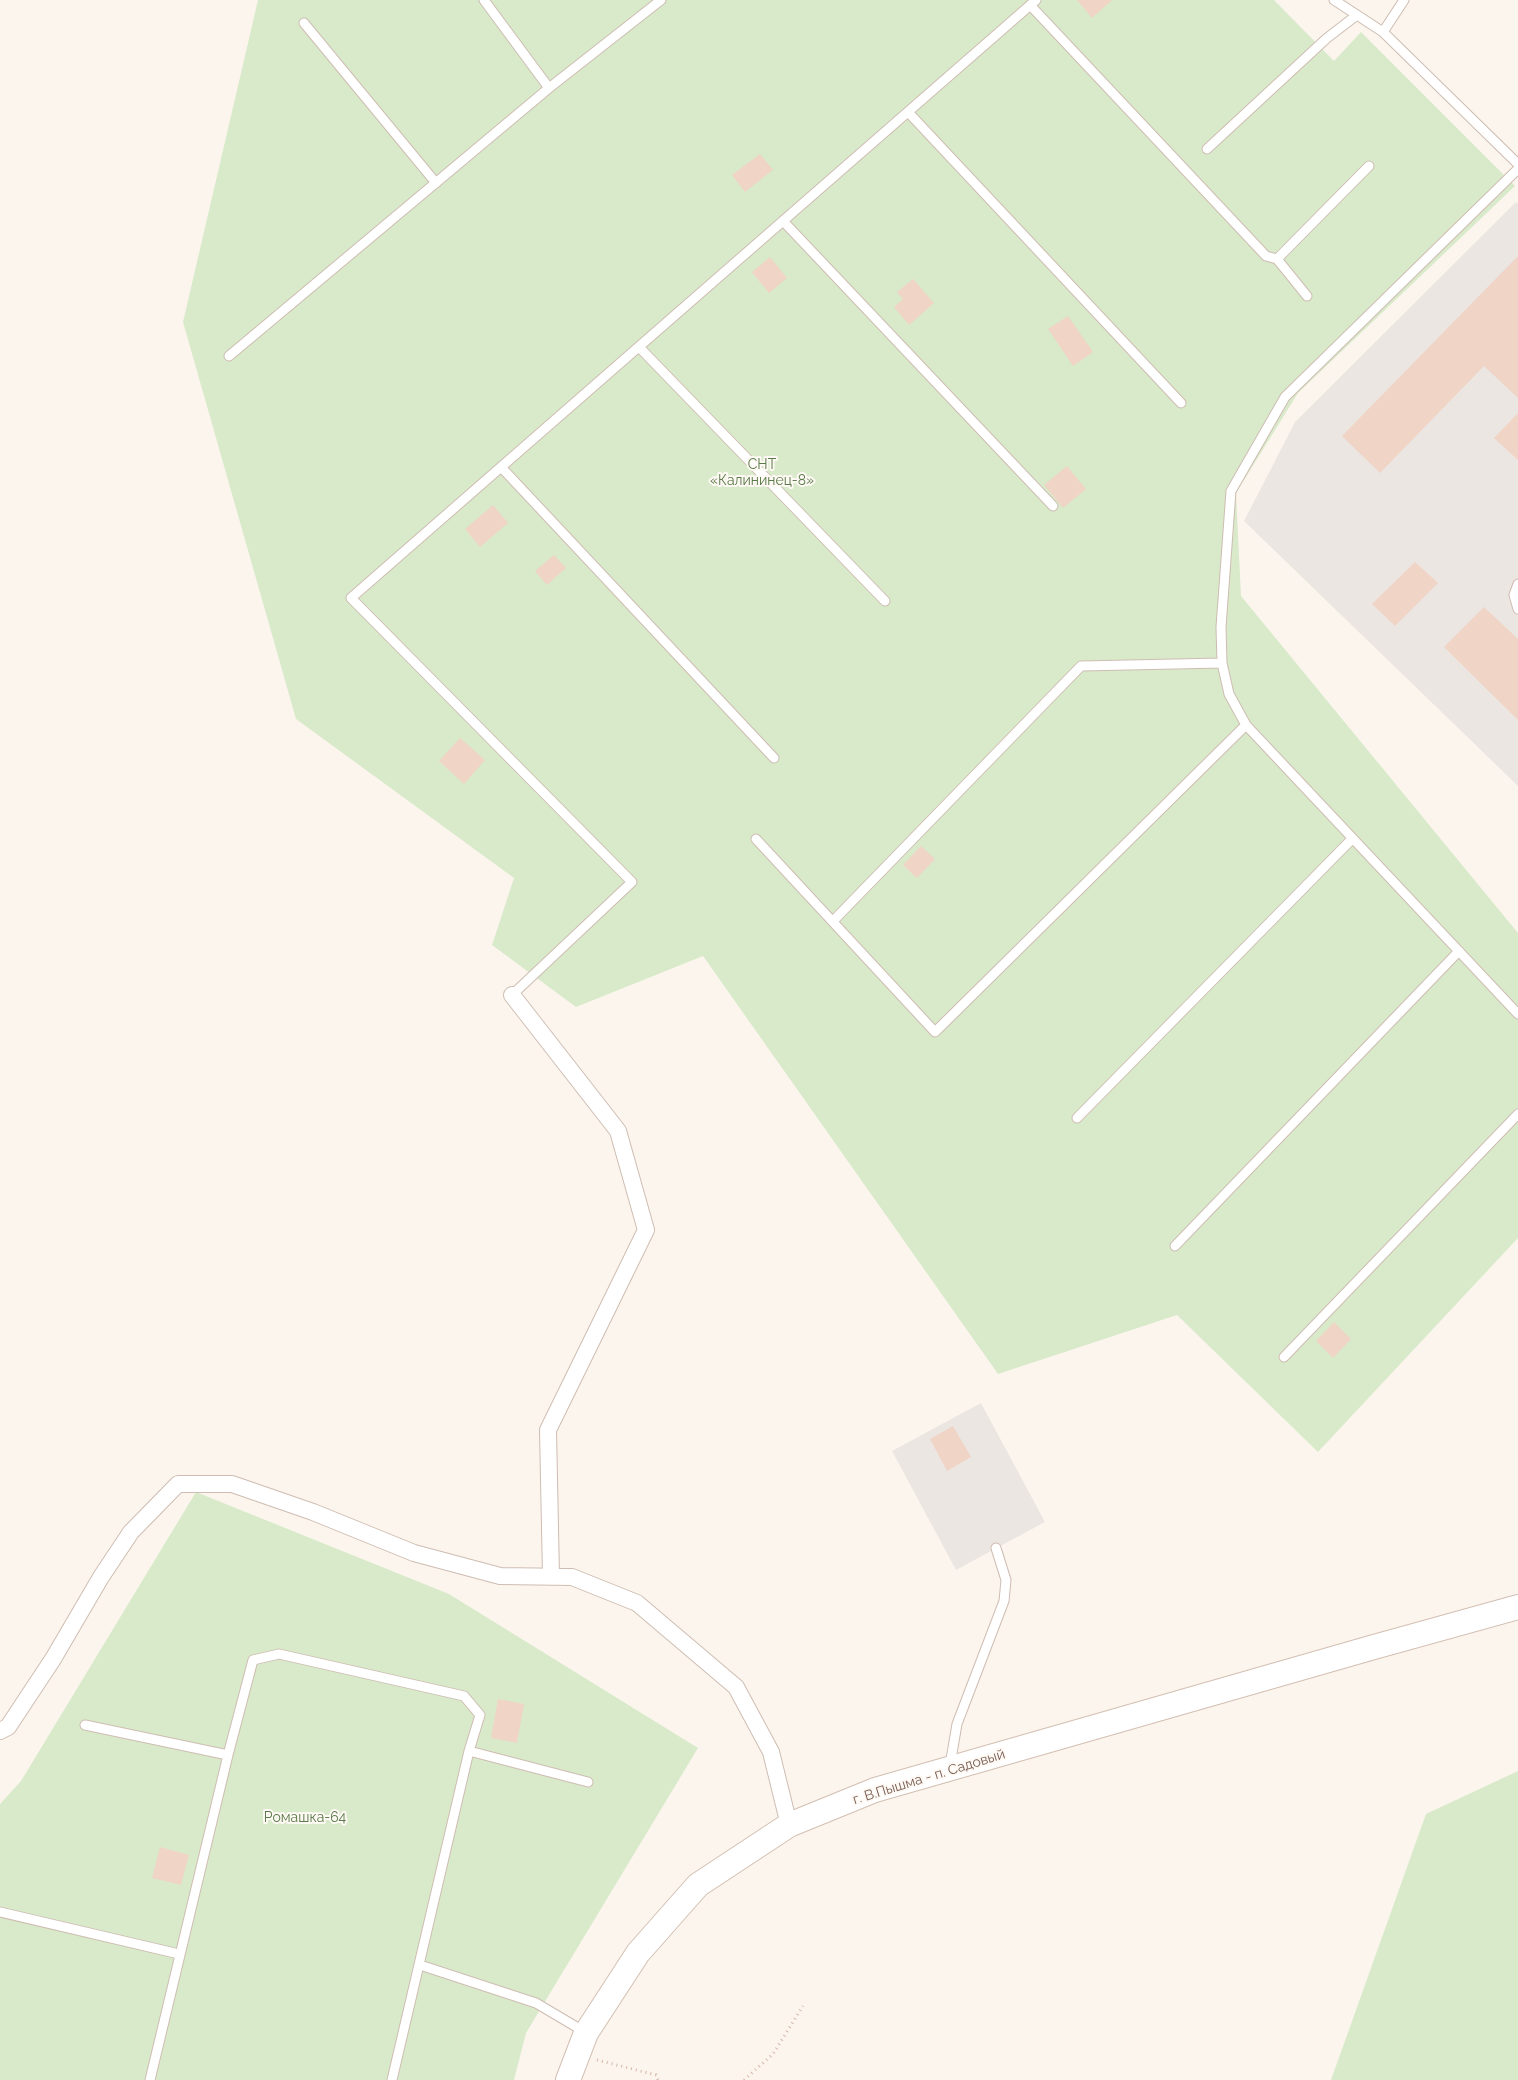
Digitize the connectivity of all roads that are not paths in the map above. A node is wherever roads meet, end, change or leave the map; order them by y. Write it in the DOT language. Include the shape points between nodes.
graph roads {
  1 [pos="484,0"];
  2 [pos="661,0"];
  3 [pos="1334,0"];
  4 [pos="1404,0"];
  5 [pos="1033,3"];
  6 [pos="1357,15"];
  7 [pos="304,23"];
  8 [pos="1383,32"];
  9 [pos="549,88"];
  10 [pos="908,112"];
  11 [pos="1207,149"];
  12 [pos="1518,164"];
  13 [pos="1369,166"];
  14 [pos="1518,169"];
  15 [pos="436,183"];
  16 [pos="783,221"];
  17 [pos="1277,259"];
  18 [pos="1307,296"];
  19 [pos="639,347"];
  20 [pos="229,356"];
  21 [pos="1181,402"];
  22 [pos="501,467"];
  23 [pos="1053,506"];
  24 [pos="1518,584"];
  25 [pos="885,601"];
  26 [pos="1518,609"];
  27 [pos="1222,663"];
  28 [pos="1246,725"];
  29 [pos="774,758"];
  30 [pos="756,839"];
  31 [pos="1352,840"];
  32 [pos="834,921"];
  33 [pos="1459,951"];
  34 [pos="512,996"];
  35 [pos="1518,1014"];
  36 [pos="1518,1114"];
  37 [pos="1077,1118"];
  38 [pos="1175,1246"];
  39 [pos="1284,1356"];
  40 [pos="996,1548"];
  41 [pos="551,1576"];
  42 [pos="1518,1607"];
  43 [pos="85,1725"];
  44 [pos="0,1731"];
  45 [pos="469,1751"];
  46 [pos="228,1755"];
  47 [pos="949,1768"];
  48 [pos="588,1782"];
  49 [pos="789,1825"];
  50 [pos="0,1912"];
  51 [pos="179,1954"];
  52 [pos="420,1965"];
  53 [pos="586,2033"];
  54 [pos="150,2080"];
  55 [pos="392,2080"];
  56 [pos="568,2080"];
  1 -- 9 [label="lane"];
  2 -- 9 [label="lane"];
  3 -- 6 [label="lane"];
  4 -- 8 [label="lane"];
  5 -- 10 [label="lane"];
  5 -- 17 [label="lane" via="1266,256"];
  6 -- 8 [label="lane"];
  6 -- 11 [label="lane" via="1327,38"];
  7 -- 15 [label="lane"];
  8 -- 12 [label="lane"];
  9 -- 15 [label="lane"];
  10 -- 16 [label="lane"];
  10 -- 21 [label="lane"];
  13 -- 17 [label="lane"];
  14 -- 27 [label="lane" via="1285,397 1231,491 1221,627"];
  15 -- 20 [label="lane"];
  16 -- 19 [label="lane"];
  16 -- 23 [label="lane"];
  17 -- 18 [label="lane"];
  19 -- 22 [label="lane"];
  19 -- 25 [label="lane"];
  22 -- 29 [label="lane"];
  22 -- 34 [label="lane" via="351,598 632,882"];
  24 -- 26 [label="lane" via="1514,595"];
  27 -- 28 [label="lane" via="1229,694"];
  27 -- 32 [label="lane" via="1081,666"];
  28 -- 31 [label="lane"];
  28 -- 32 [label="lane" via="936,1032"];
  30 -- 32 [label="lane"];
  31 -- 33 [label="lane"];
  31 -- 37 [label="lane"];
  33 -- 35 [label="lane"];
  33 -- 38 [label="lane"];
  34 -- 41 [label="street" via="618,1131 646,1230 548,1430"];
  36 -- 39 [label="lane"];
  40 -- 47 [label="lane" via="1006,1580 1004,1601 957,1724"];
  41 -- 44 [label="street" via="500,1576 414,1553 313,1512 232,1484 178,1484 131,1532 13,1720"];
  41 -- 49 [label="street" via="572,1577 637,1603 736,1687 771,1752"];
  42 -- 47 [label="main road, г. В.Пышма - п. Садовый"];
  43 -- 46 [label="lane"];
  45 -- 46 [label="lane" via="480,1715 464,1696 279,1654 253,1660"];
  45 -- 48 [label="lane"];
  45 -- 52 [label="lane"];
  46 -- 51 [label="lane"];
  47 -- 49 [label="main road, г. В.Пышма - п. Садовый" via="875,1790"];
  49 -- 53 [label="main road, г. В.Пышма - п. Садовый" via="698,1885 638,1953"];
  50 -- 51 [label="lane"];
  51 -- 54 [label="lane"];
  52 -- 53 [label="lane" via="536,2003"];
  52 -- 55 [label="lane"];
  53 -- 56 [label="main road, г. В.Пышма - п. Садовый"];
}
